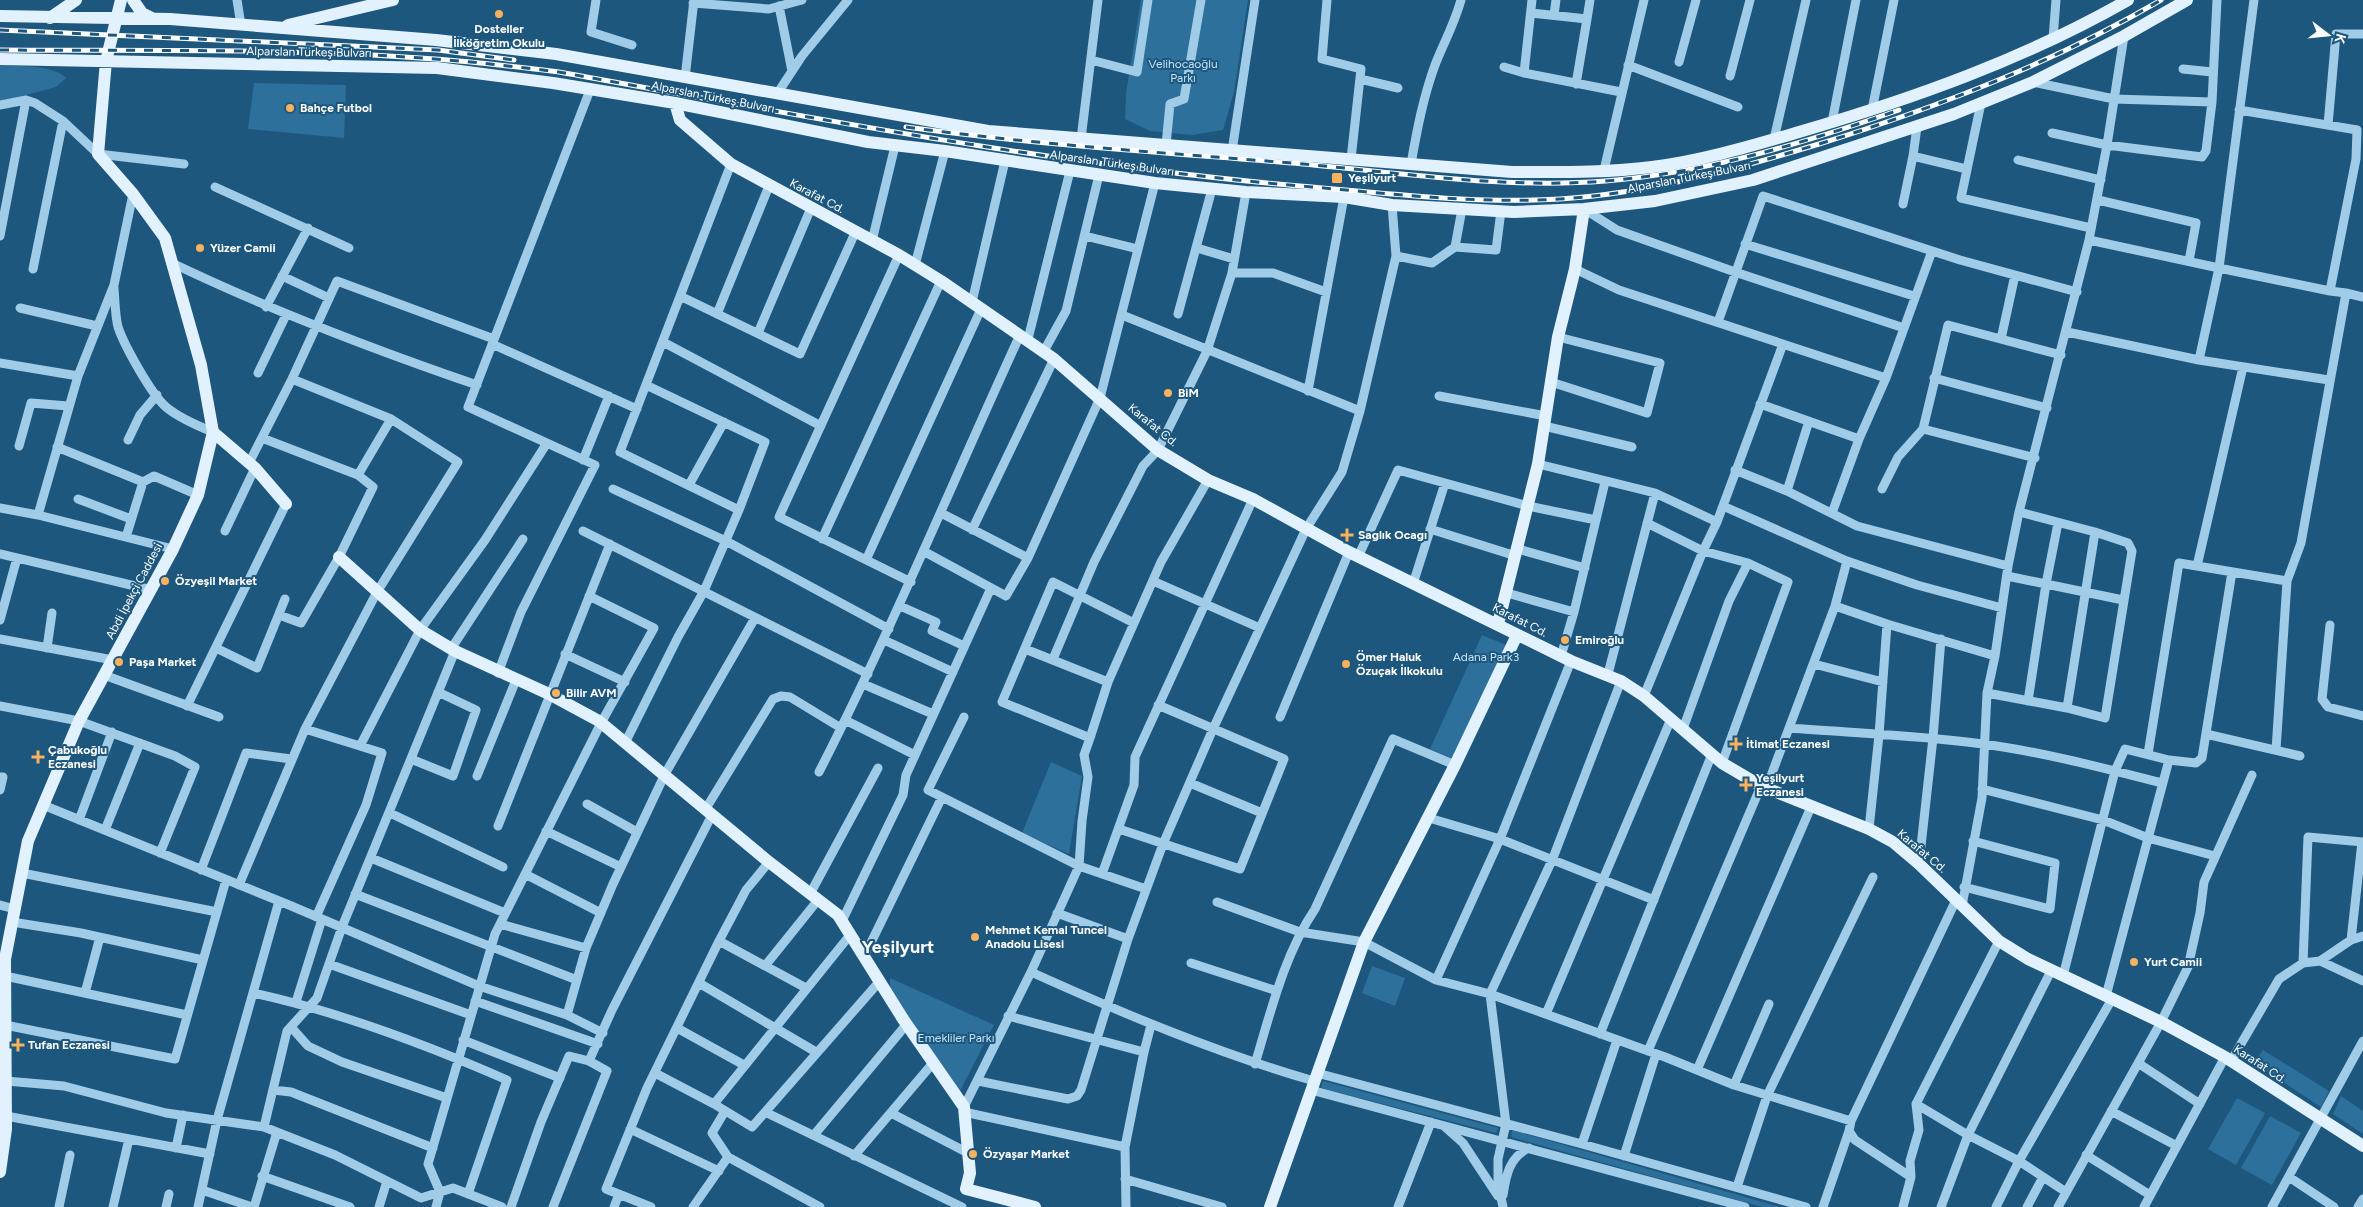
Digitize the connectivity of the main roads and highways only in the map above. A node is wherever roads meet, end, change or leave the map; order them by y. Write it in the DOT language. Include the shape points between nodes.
graph roads {
  1 [pos="121,0"];
  2 [pos="134,0"];
  3 [pos="393,0"];
  4 [pos="2128,0"];
  5 [pos="2188,0"];
  6 [pos="69,2"];
  7 [pos="0,16"];
  8 [pos="50,18"];
  9 [pos="116,18"];
  10 [pos="152,18"];
  11 [pos="277,27"];
  12 [pos="0,59"];
  13 [pos="106,61"];
  14 [pos="675,103"];
  15 [pos="1584,209"];
  16 [pos="213,432"];
  17 [pos="286,504"];
  18 [pos="339,557"];
  19 [pos="1498,624"];
  20 [pos="1517,635"];
  21 [pos="3,970"];
  22 [pos="2363,1146"];
  23 [pos="0,1172"];
  24 [pos="1035,1207"];
  25 [pos="1270,1207"];
  1 -- 9 [label="main road"];
  2 -- 10 [label="main road" via="142,13"];
  3 -- 11 [label="main road"];
  4 -- 11 [label="main road, Alparslan Türkeş Bulvarı" via="2053,39 1941,86 1745,148 1653,167 1512,172 988,131 556,54"];
  5 -- 15 [label="main road, Alparslan Türkeş Bulvarı" via="2032,82 1917,127 1759,178 1655,201"];
  6 -- 8 [label="main road"];
  7 -- 8 [label="main road, Alparslan Türkeş Bulvarı"];
  8 -- 9 [label="main road, Alparslan Türkeş Bulvarı"];
  9 -- 10 [label="main road, Alparslan Türkeş Bulvarı"];
  9 -- 13 [label="main road"];
  10 -- 11 [label="main road, Alparslan Türkeş Bulvarı"];
  12 -- 13 [label="main road, Alparslan Türkeş Bulvarı"];
  13 -- 14 [label="main road, Alparslan Türkeş Bulvarı" via="437,68"];
  13 -- 16 [label="main road, Abdi İpekçi Caddesi" via="98,154 165,238 201,365"];
  14 -- 15 [label="main road, Alparslan Türkeş Bulvarı" via="895,146 1155,183 1344,197 1392,205 1501,211"];
  14 -- 19 [label="main road, Karafat Cd." via="680,120 731,164 899,255 977,305 1049,355 1158,450 1208,480 1253,499 1353,555"];
  15 -- 19 [label="main road" via="1575,268 1558,337 1538,464"];
  16 -- 17 [label="main road" via="252,466"];
  16 -- 21 [label="main road, Abdi İpekçi Caddesi" via="198,495 152,590 78,721 28,841"];
  18 -- 24 [label="main road" via="420,630 453,650 549,694 601,723 838,915 964,1109 970,1173 966,1189"];
  19 -- 20 [label="main road, Karafat Cd."];
  20 -- 22 [label="main road, Karafat Cd." via="1621,681 1644,696 1717,758 1763,787 1869,829 1893,842 1999,941 2228,1059"];
  20 -- 25 [label="main road" via="1455,766 1364,942"];
  21 -- 23 [label="main road, Abdi İpekçi Caddesi" via="6,1116"];
}
